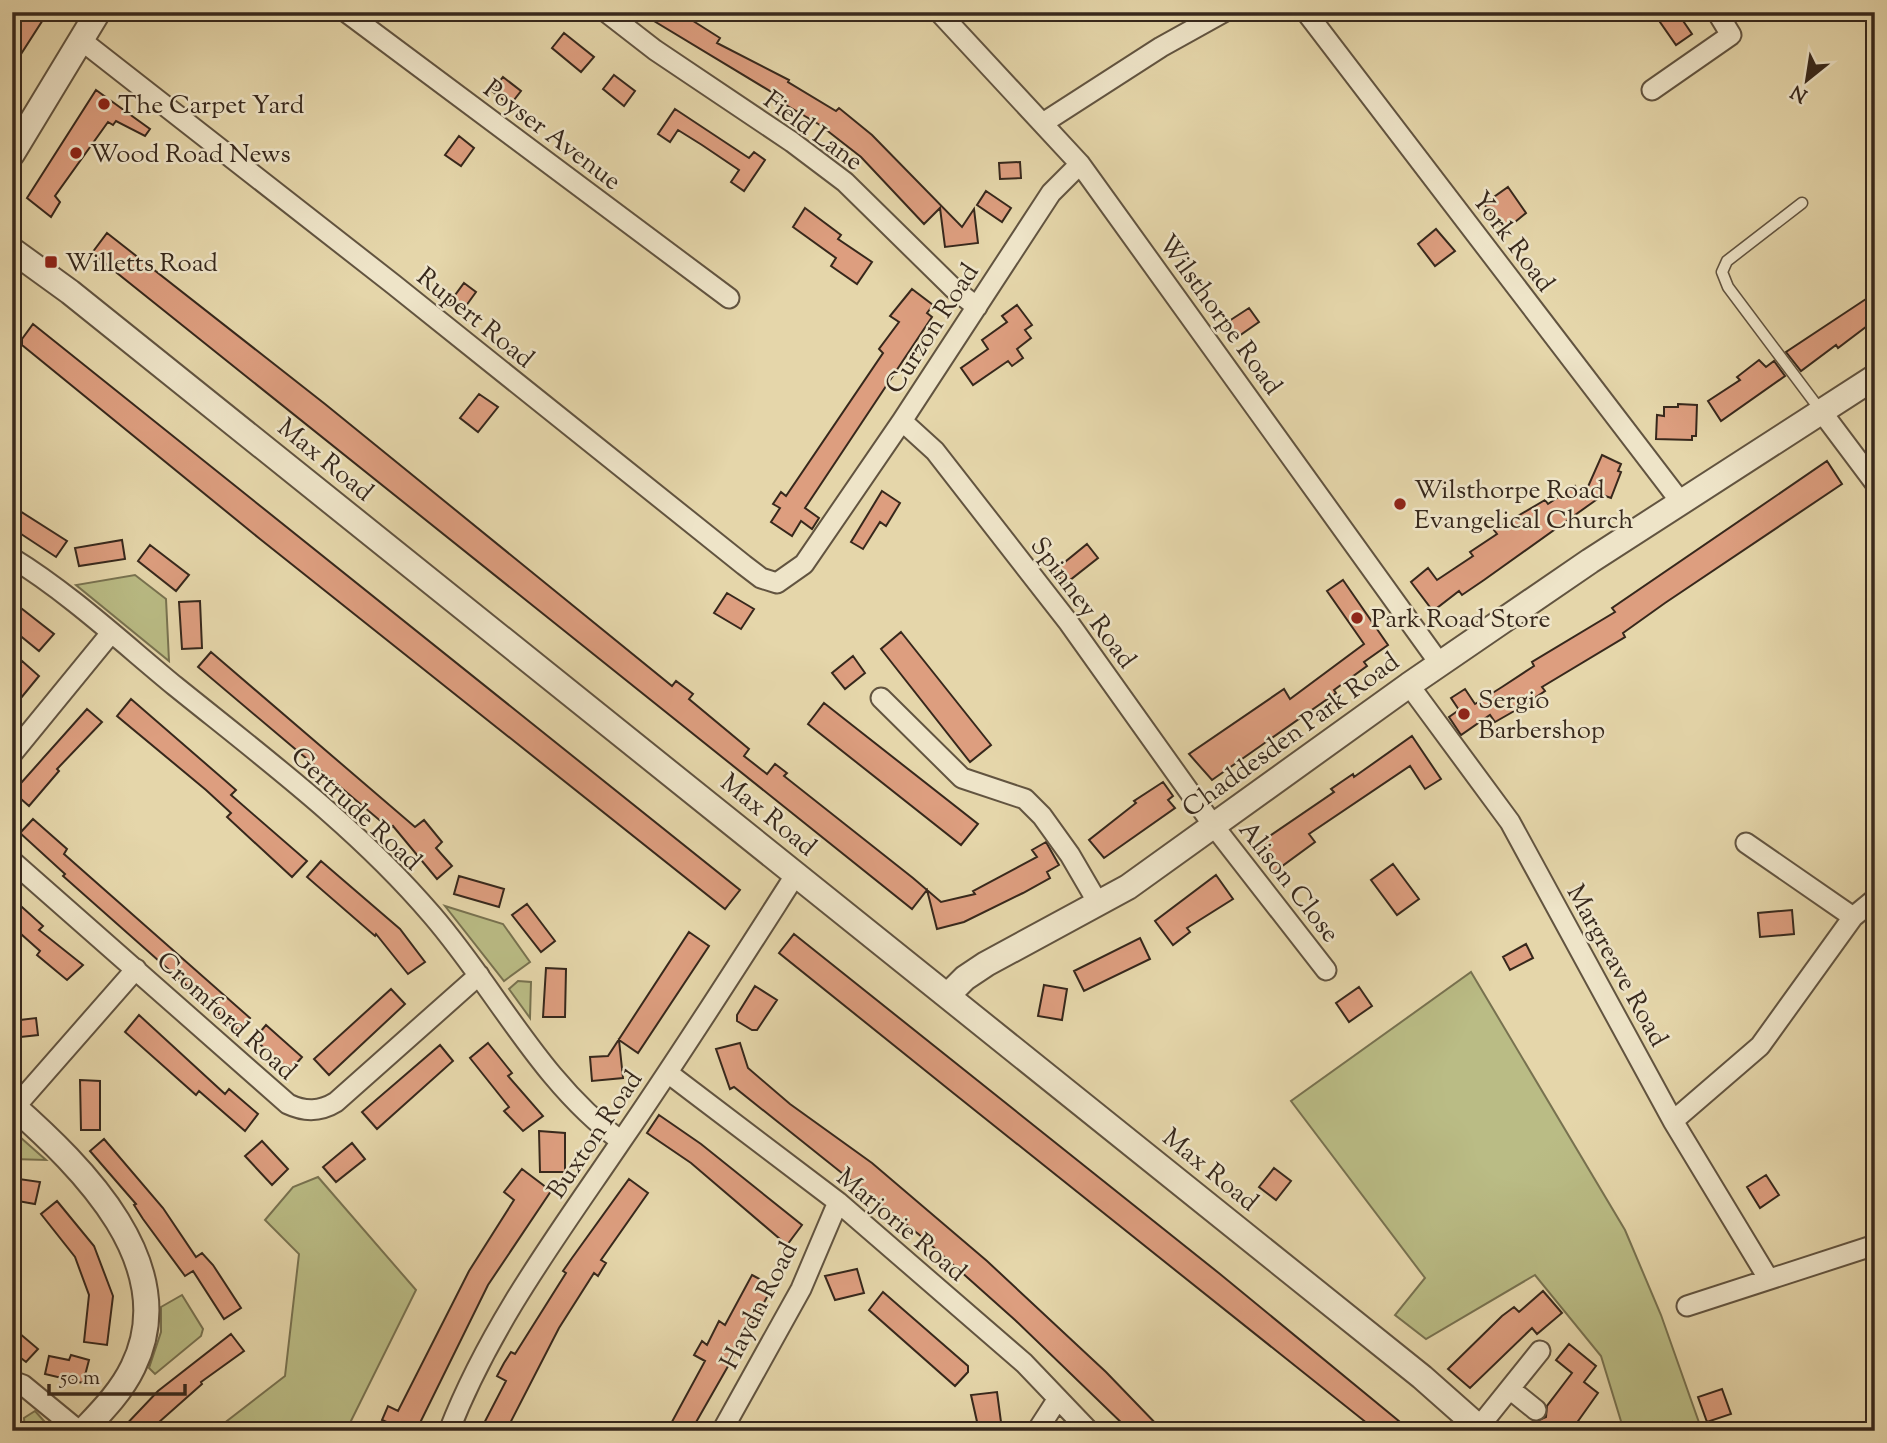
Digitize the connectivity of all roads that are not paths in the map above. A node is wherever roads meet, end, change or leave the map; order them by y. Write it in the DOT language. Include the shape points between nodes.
graph roads {
  1 [pos="99,12"];
  2 [pos="346,12"];
  3 [pos="606,12"];
  4 [pos="939,12"];
  5 [pos="1224,12"];
  6 [pos="1306,12"];
  7 [pos="1717,12"];
  8 [pos="80,40"];
  9 [pos="1652,90"];
  10 [pos="1043,122"];
  11 [pos="12,154"];
  12 [pos="1080,164"];
  13 [pos="1802,203"];
  14 [pos="12,250"];
  15 [pos="729,299"];
  16 [pos="977,307"];
  17 [pos="1875,377"];
  18 [pos="1821,411"];
  19 [pos="902,421"];
  20 [pos="1875,483"];
  21 [pos="1680,501"];
  22 [pos="831,525"];
  23 [pos="12,558"];
  24 [pos="111,633"];
  25 [pos="1440,664"];
  26 [pos="1409,685"];
  27 [pos="881,698"];
  28 [pos="12,754"];
  29 [pos="1213,825"];
  30 [pos="1746,843"];
  31 [pos="12,861"];
  32 [pos="796,874"];
  33 [pos="1875,899"];
  34 [pos="1098,903"];
  35 [pos="1853,917"];
  36 [pos="136,969"];
  37 [pos="1325,970"];
  38 [pos="479,975"];
  39 [pos="948,995"];
  40 [pos="668,1073"];
  41 [pos="14,1106"];
  42 [pos="1673,1121"];
  43 [pos="621,1142"];
  44 [pos="838,1202"];
  45 [pos="1875,1245"];
  46 [pos="1768,1278"];
  47 [pos="1687,1306"];
  48 [pos="1540,1351"];
  49 [pos="16,1380"];
  50 [pos="1510,1389"];
  51 [pos="1057,1400"];
  52 [pos="1536,1410"];
  53 [pos="1481,1429"];
  54 [pos="81,1431"];
  55 [pos="449,1431"];
  56 [pos="722,1431"];
  57 [pos="1037,1431"];
  58 [pos="1089,1431"];
  1 -- 8 [label="street"];
  2 -- 15 [label="street, Poyser Avenue"];
  3 -- 16 [label="street, Field Lane" via="845,182"];
  4 -- 10 [label="street, Wilsthorpe Road"];
  5 -- 10 [label="street"];
  6 -- 21 [label="street, York Road"];
  7 -- 9 [label="street" via="1731,35"];
  8 -- 11 [label="street"];
  8 -- 22 [label="street, Rupert Road" via="761,578 777,583 804,564"];
  10 -- 12 [label="street, Wilsthorpe Road"];
  12 -- 16 [label="street, Curzon Road" via="1051,193"];
  12 -- 25 [label="street, Wilsthorpe Road"];
  13 -- 18 [label="lane" via="1727,261 1722,272 1728,287"];
  14 -- 32 [label="street, Max Road"];
  16 -- 19 [label="street, Curzon Road"];
  17 -- 18 [label="street, Chaddesden Park Road"];
  18 -- 20 [label="street"];
  18 -- 21 [label="street, Chaddesden Park Road"];
  19 -- 22 [label="street, Curzon Road"];
  19 -- 29 [label="street, Spinney Road" via="922,436 1069,623"];
  21 -- 25 [label="street, Chaddesden Park Road"];
  23 -- 24 [label="street, Gertrude Road"];
  24 -- 28 [label="street"];
  24 -- 38 [label="street, Gertrude Road" via="369,851 431,914"];
  25 -- 26 [label="street, Chaddesden Park Road"];
  26 -- 29 [label="street, Chaddesden Park Road"];
  26 -- 42 [label="street, Margreave Road" via="1510,822"];
  27 -- 34 [label="street" via="962,778 1026,799 1070,855"];
  29 -- 34 [label="street, Chaddesden Park Road" via="1137,881"];
  29 -- 37 [label="street, Alison Close"];
  30 -- 35 [label="street"];
  31 -- 36 [label="street, Cromford Road"];
  32 -- 39 [label="street, Max Road"];
  32 -- 40 [label="street, Buxton Road"];
  33 -- 35 [label="street"];
  34 -- 39 [label="street, Chaddesden Park Road" via="986,964"];
  35 -- 42 [label="street" via="1760,1046"];
  36 -- 38 [label="street, Cromford Road" via="288,1104 309,1111 336,1102"];
  36 -- 41 [label="street"];
  38 -- 43 [label="street, Gertrude Road" via="554,1078 592,1120"];
  39 -- 53 [label="street, Max Road"];
  40 -- 43 [label="street, Buxton Road"];
  40 -- 44 [label="street, Marjorie Road"];
  41 -- 54 [label="street" via="90,1185 131,1241 140,1266 146,1309 138,1353 116,1394"];
  42 -- 46 [label="street, Margreave Road"];
  43 -- 55 [label="street, Buxton Road" via="529,1276 463,1395"];
  44 -- 51 [label="street, Marjorie Road" via="1024,1363"];
  44 -- 56 [label="street, Haydn Road" via="801,1289"];
  45 -- 46 [label="street"];
  46 -- 47 [label="street"];
  48 -- 50 [label="street"];
  49 -- 54 [label="street"];
  50 -- 52 [label="street"];
  50 -- 53 [label="street"];
  51 -- 57 [label="street"];
  51 -- 58 [label="street, Marjorie Road"];
}
